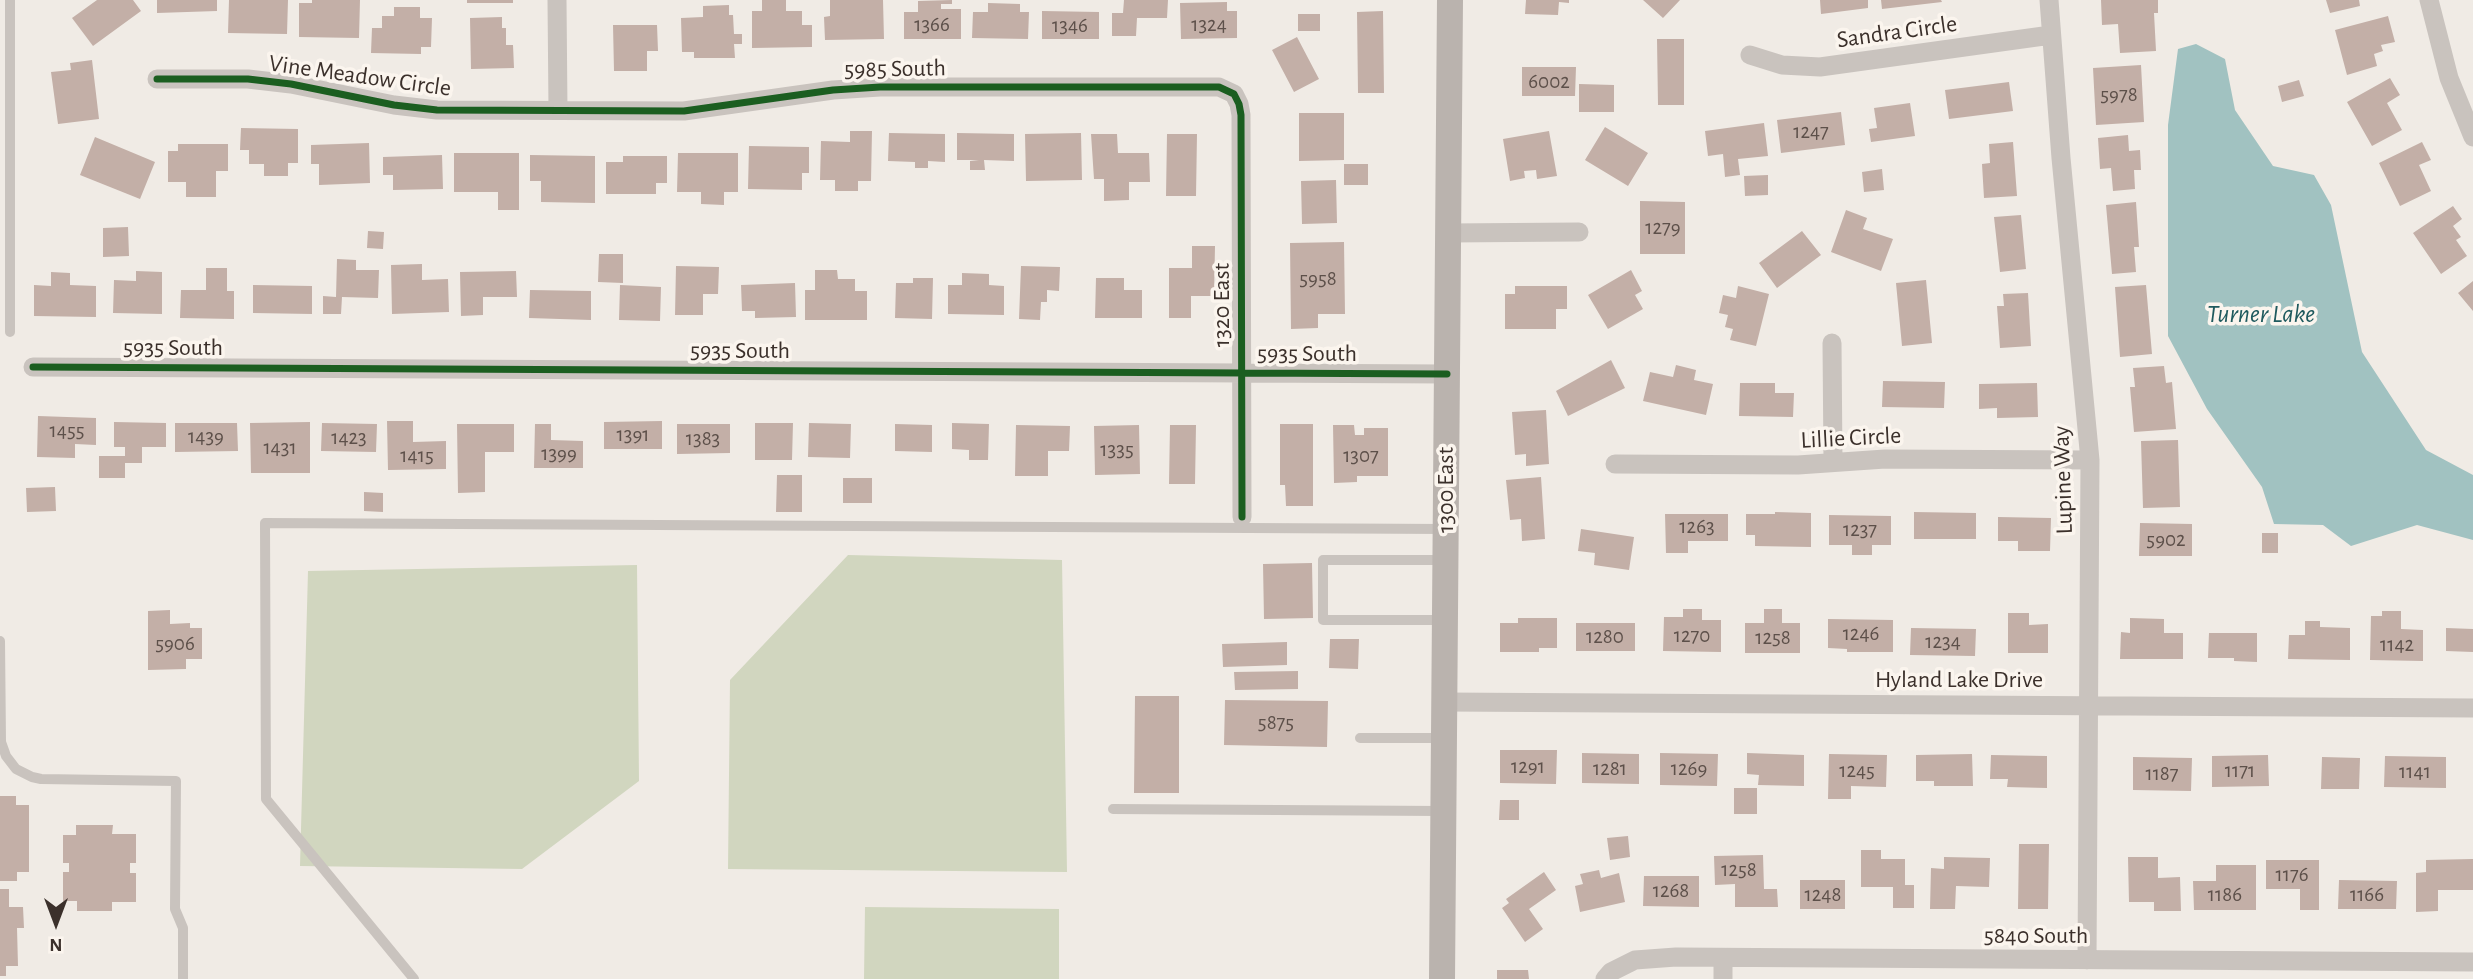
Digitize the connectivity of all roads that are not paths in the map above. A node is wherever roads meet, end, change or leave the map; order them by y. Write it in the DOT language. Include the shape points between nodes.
graph roads {
  1 [pos="10,0"];
  2 [pos="557,0"];
  3 [pos="1450,0"];
  4 [pos="2049,0"];
  5 [pos="2429,0"];
  6 [pos="2051,35"];
  7 [pos="1750,55"];
  8 [pos="157,79"];
  9 [pos="1234,94"];
  10 [pos="558,110"];
  11 [pos="2473,137"];
  12 [pos="5,153"];
  13 [pos="1578,232"];
  14 [pos="1448,233"];
  15 [pos="10,332"];
  16 [pos="1832,343"];
  17 [pos="33,367"];
  18 [pos="1242,373"];
  19 [pos="1447,374"];
  20 [pos="2090,460"];
  21 [pos="1833,462"];
  22 [pos="1615,464"];
  23 [pos="1242,517"];
  24 [pos="1446,529"];
  25 [pos="1446,560"];
  26 [pos="1445,620"];
  27 [pos="0,641"];
  28 [pos="1444,702"];
  29 [pos="2088,705"];
  30 [pos="2473,708"];
  31 [pos="1360,738"];
  32 [pos="1444,738"];
  33 [pos="1113,809"];
  34 [pos="1443,811"];
  35 [pos="1723,958"];
  36 [pos="2087,960"];
  37 [pos="2473,962"];
  38 [pos="183,979"];
  39 [pos="414,979"];
  40 [pos="1442,979"];
  41 [pos="1605,979"];
  42 [pos="1723,979"];
  1 -- 12 [label="lane"];
  2 -- 10 [label="street"];
  3 -- 14 [label="main road, 1300 East"];
  4 -- 6 [label="street, Lupine Way"];
  5 -- 11 [label="street" via="2449,78"];
  6 -- 7 [label="street, Sandra Circle" via="1820,67 1782,65"];
  6 -- 20 [label="street, Lupine Way"];
  8 -- 10 [label="street, Vine Meadow Circle" via="248,79 437,110"];
  9 -- 10 [label="street, 5985 South" via="1199,86 880,87 684,111"];
  9 -- 18 [label="street, 1320 East" via="1242,133"];
  12 -- 15 [label="lane"];
  13 -- 14 [label="street"];
  14 -- 19 [label="main road, 1300 East"];
  16 -- 21 [label="street"];
  17 -- 18 [label="street, 5935 South"];
  18 -- 19 [label="street, 5935 South"];
  18 -- 23 [label="street, 1320 East"];
  19 -- 24 [label="main road, 1300 East"];
  20 -- 21 [label="street, Lillie Circle"];
  20 -- 29 [label="street, Lupine Way"];
  21 -- 22 [label="street, Lillie Circle"];
  24 -- 25 [label="main road, 1300 East"];
  24 -- 39 [label="lane" via="265,523 265,799"];
  25 -- 26 [label="main road, 1300 East"];
  25 -- 26 [label="lane" via="1323,559 1323,620"];
  26 -- 28 [label="main road, 1300 East"];
  27 -- 38 [label="lane" via="1,742 16,769 50,780 176,781 175,909 183,928"];
  28 -- 29 [label="street, Hyland Lake Drive"];
  28 -- 32 [label="main road, 1300 East"];
  29 -- 30 [label="street, Hyland Lake Drive"];
  29 -- 36 [label="street, Lupine Way"];
  31 -- 32 [label="lane"];
  32 -- 34 [label="main road, 1300 East"];
  33 -- 34 [label="lane"];
  34 -- 40 [label="main road, 1300 East"];
  35 -- 36 [label="street, 5840 South"];
  35 -- 41 [label="street, 5840 South" via="1635,960"];
  35 -- 42 [label="street"];
  36 -- 37 [label="street, 5840 South"];
}
